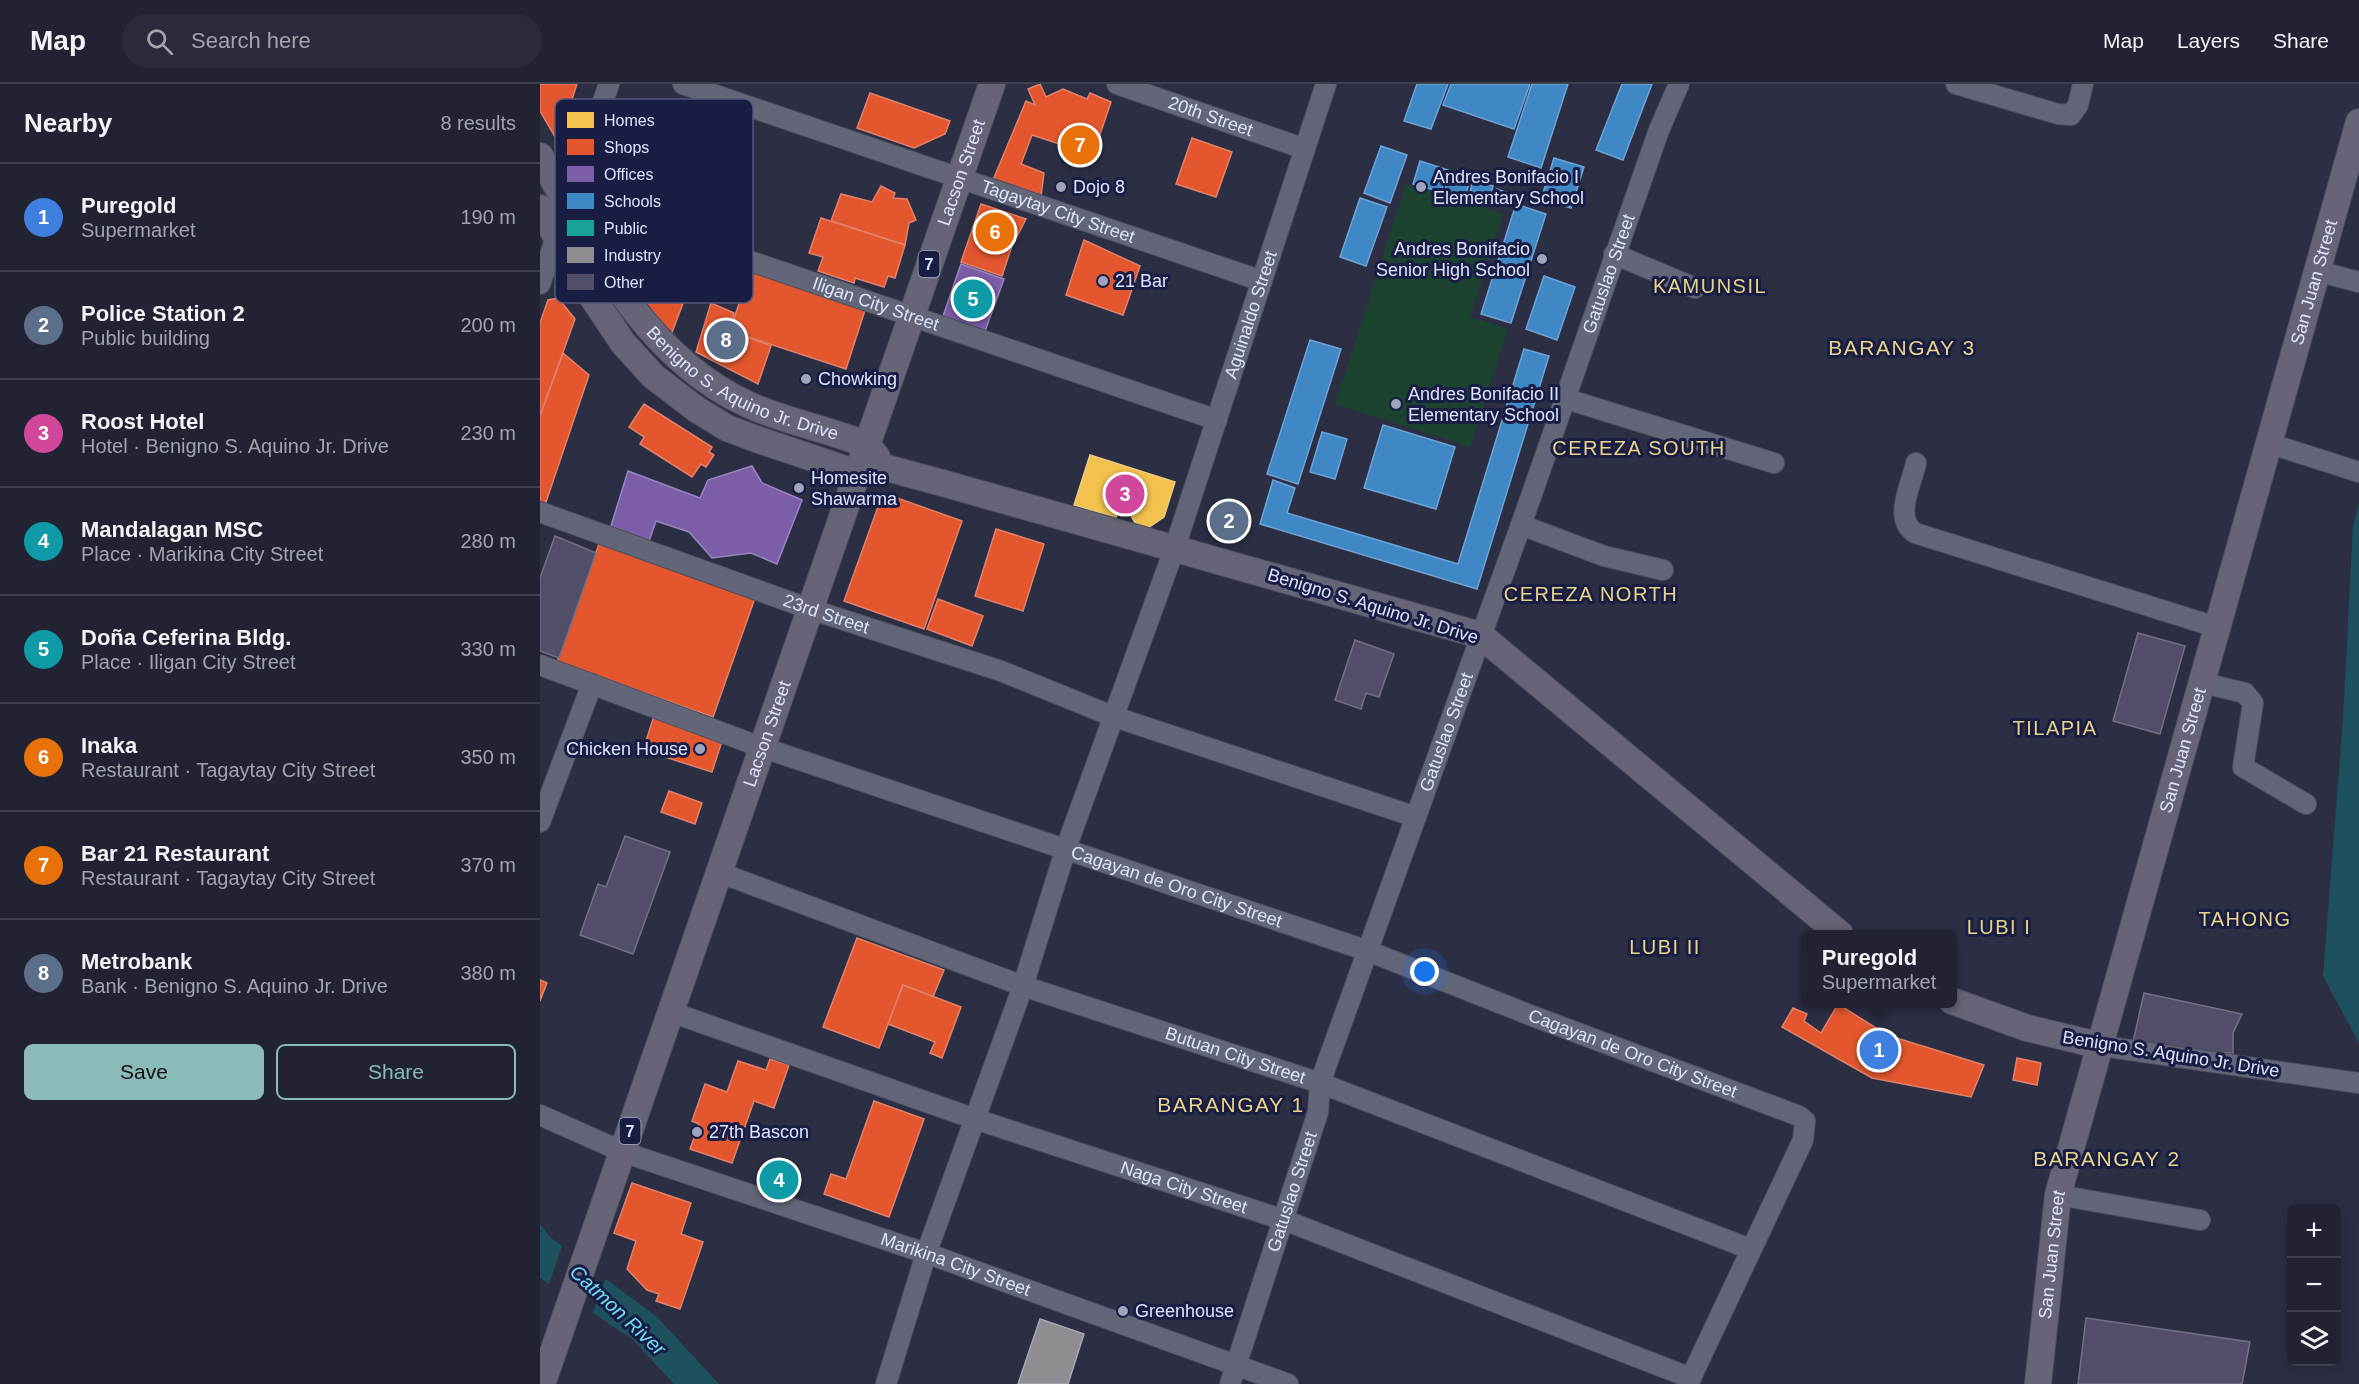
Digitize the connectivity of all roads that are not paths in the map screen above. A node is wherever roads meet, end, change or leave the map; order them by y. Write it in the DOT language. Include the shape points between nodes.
graph roads {
  1 [pos="609,84"];
  2 [pos="683,84"];
  3 [pos="992,84"];
  4 [pos="1117,84"];
  5 [pos="1326,84"];
  6 [pos="1679,84"];
  7 [pos="1956,84"];
  8 [pos="2083,84"];
  9 [pos="604,99"];
  10 [pos="727,99"];
  11 [pos="753,108"];
  12 [pos="2359,122"];
  13 [pos="1305,149"];
  14 [pos="540,156"];
  15 [pos="959,178"];
  16 [pos="555,180"];
  17 [pos="540,208"];
  18 [pos="555,235"];
  19 [pos="555,240"];
  20 [pos="1614,254"];
  21 [pos="753,263"];
  22 [pos="2317,271"];
  23 [pos="1262,281"];
  24 [pos="2359,282"];
  25 [pos="540,284"];
  26 [pos="1695,288"];
  27 [pos="598,303"];
  28 [pos="628,303"];
  29 [pos="911,317"];
  30 [pos="1563,398"];
  31 [pos="1217,420"];
  32 [pos="2268,443"];
  33 [pos="867,445"];
  34 [pos="1774,463"];
  35 [pos="1916,463"];
  36 [pos="887,468"];
  37 [pos="857,472"];
  38 [pos="2359,472"];
  39 [pos="540,512"];
  40 [pos="1521,525"];
  41 [pos="1175,547"];
  42 [pos="1663,570"];
  43 [pos="810,609"];
  44 [pos="2216,627"];
  45 [pos="1480,635"];
  46 [pos="540,665"];
  47 [pos="2203,683"];
  48 [pos="592,684"];
  49 [pos="1112,716"];
  50 [pos="762,747"];
  51 [pos="2306,804"];
  52 [pos="1416,817"];
  53 [pos="540,822"];
  54 [pos="1066,848"];
  55 [pos="718,872"];
  56 [pos="1835,930"];
  57 [pos="1368,951"];
  58 [pos="1023,986"];
  59 [pos="1957,1002"];
  60 [pos="671,1012"];
  61 [pos="2102,1046"];
  62 [pos="1320,1083"];
  63 [pos="2359,1083"];
  64 [pos="540,1115"];
  65 [pos="975,1119"];
  66 [pos="623,1152"];
  67 [pos="2058,1195"];
  68 [pos="1284,1220"];
  69 [pos="2200,1220"];
  70 [pos="1750,1249"];
  71 [pos="926,1254"];
  72 [pos="1238,1364"];
  73 [pos="1690,1381"];
  74 [pos="542,1384"];
  75 [pos="886,1384"];
  76 [pos="1230,1384"];
  77 [pos="1288,1384"];
  78 [pos="2038,1384"];
  1 -- 9 [label="street"];
  2 -- 10 [label="street, Tagaytay City Street"];
  3 -- 15 [label="main road, Lacson Street / 7"];
  4 -- 13 [label="street, 20th Street"];
  5 -- 13 [label="street, Aguinaldo Street"];
  6 -- 20 [label="street, Gatuslao Street"];
  7 -- 8 [label="street" via="2070,115 2078,105"];
  11 -- 15 [label="street, Tagaytay City Street"];
  12 -- 22 [label="main road, San Juan Street"];
  13 -- 23 [label="street, Aguinaldo Street"];
  14 -- 16 [label="main road, Benigno S. Aquino Jr. Drive"];
  15 -- 23 [label="street, Tagaytay City Street"];
  15 -- 29 [label="main road, Lacson Street / 7"];
  17 -- 18 [label="main road, Benigno S. Aquino Jr. Drive"];
  19 -- 25 [label="street"];
  20 -- 26 [label="street"];
  20 -- 30 [label="street, Gatuslao Street"];
  21 -- 29 [label="street, Iligan City Street"];
  22 -- 24 [label="street"];
  22 -- 32 [label="main road, San Juan Street"];
  23 -- 31 [label="street, Aguinaldo Street"];
  27 -- 37 [label="main road, Benigno S. Aquino Jr. Drive" via="623,343 668,389 727,428"];
  28 -- 33 [label="main road, Benigno S. Aquino Jr. Drive" via="650,332 686,366 747,405"];
  29 -- 31 [label="street, Iligan City Street"];
  29 -- 33 [label="main road, Lacson Street / 7"];
  30 -- 34 [label="street"];
  30 -- 40 [label="street, Gatuslao Street"];
  31 -- 41 [label="street, Aguinaldo Street"];
  32 -- 38 [label="street"];
  32 -- 44 [label="main road, San Juan Street"];
  33 -- 36 [label="main road"];
  33 -- 37 [label="main road, Lacson Street / 7"];
  35 -- 44 [label="street" via="1903,517 1906,527 1916,533"];
  36 -- 37 [label="main road, Benigno S. Aquino Jr. Drive"];
  36 -- 41 [label="main road, Benigno S. Aquino Jr. Drive"];
  37 -- 43 [label="main road, Lacson Street / 7"];
  39 -- 43 [label="street, 23rd Street"];
  40 -- 42 [label="street" via="1604,556"];
  40 -- 45 [label="street, Gatuslao Street"];
  41 -- 45 [label="main road, Benigno S. Aquino Jr. Drive"];
  41 -- 49 [label="street, Aguinaldo Street"];
  43 -- 49 [label="street, 23rd Street" via="1000,671"];
  43 -- 50 [label="main road, Lacson Street / 7"];
  44 -- 47 [label="main road, San Juan Street"];
  45 -- 52 [label="street, Gatuslao Street"];
  45 -- 56 [label="main road, Benigno S. Aquino Jr. Drive"];
  46 -- 48 [label="street, Cagayan de Oro City Street"];
  47 -- 51 [label="street" via="2245,693 2253,703 2243,767"];
  47 -- 61 [label="main road, San Juan Street"];
  48 -- 50 [label="street, Cagayan de Oro City Street"];
  48 -- 53 [label="street"];
  49 -- 52 [label="street, 23rd Street"];
  49 -- 54 [label="street, Aguinaldo Street"];
  50 -- 54 [label="street, Cagayan de Oro City Street"];
  50 -- 55 [label="main road, Lacson Street / 7"];
  52 -- 57 [label="street, Gatuslao Street"];
  54 -- 57 [label="street, Cagayan de Oro City Street"];
  54 -- 58 [label="street, Aguinaldo Street"];
  55 -- 58 [label="street, Butuan City Street"];
  55 -- 60 [label="main road, Lacson Street / 7"];
  57 -- 62 [label="street, Gatuslao Street"];
  57 -- 70 [label="street, Cagayan de Oro City Street" via="1805,1121 1803,1140"];
  58 -- 62 [label="street, Butuan City Street"];
  58 -- 65 [label="street, Aguinaldo Street"];
  59 -- 61 [label="main road, Benigno S. Aquino Jr. Drive" via="2027,1028"];
  60 -- 65 [label="street, Naga City Street"];
  60 -- 66 [label="main road, Lacson Street / 7"];
  61 -- 63 [label="street, Benigno S. Aquino Jr. Drive"];
  61 -- 67 [label="main road, San Juan Street"];
  62 -- 68 [label="street, Gatuslao Street" via="1318,1112"];
  62 -- 70 [label="street, Butuan City Street"];
  64 -- 66 [label="street, Marikina City Street"];
  65 -- 68 [label="street, Naga City Street"];
  65 -- 71 [label="street, Aguinaldo Street"];
  66 -- 71 [label="street, Marikina City Street"];
  66 -- 74 [label="main road, Lacson Street / 7"];
  67 -- 69 [label="street"];
  67 -- 78 [label="main road, San Juan Street"];
  68 -- 72 [label="street, Gatuslao Street"];
  68 -- 73 [label="street, Naga City Street"];
  70 -- 73 [label="street"];
  71 -- 72 [label="street, Marikina City Street"];
  71 -- 75 [label="street, Aguinaldo Street"];
  72 -- 76 [label="street, Gatuslao Street"];
  72 -- 77 [label="street, Marikina City Street"];
}
